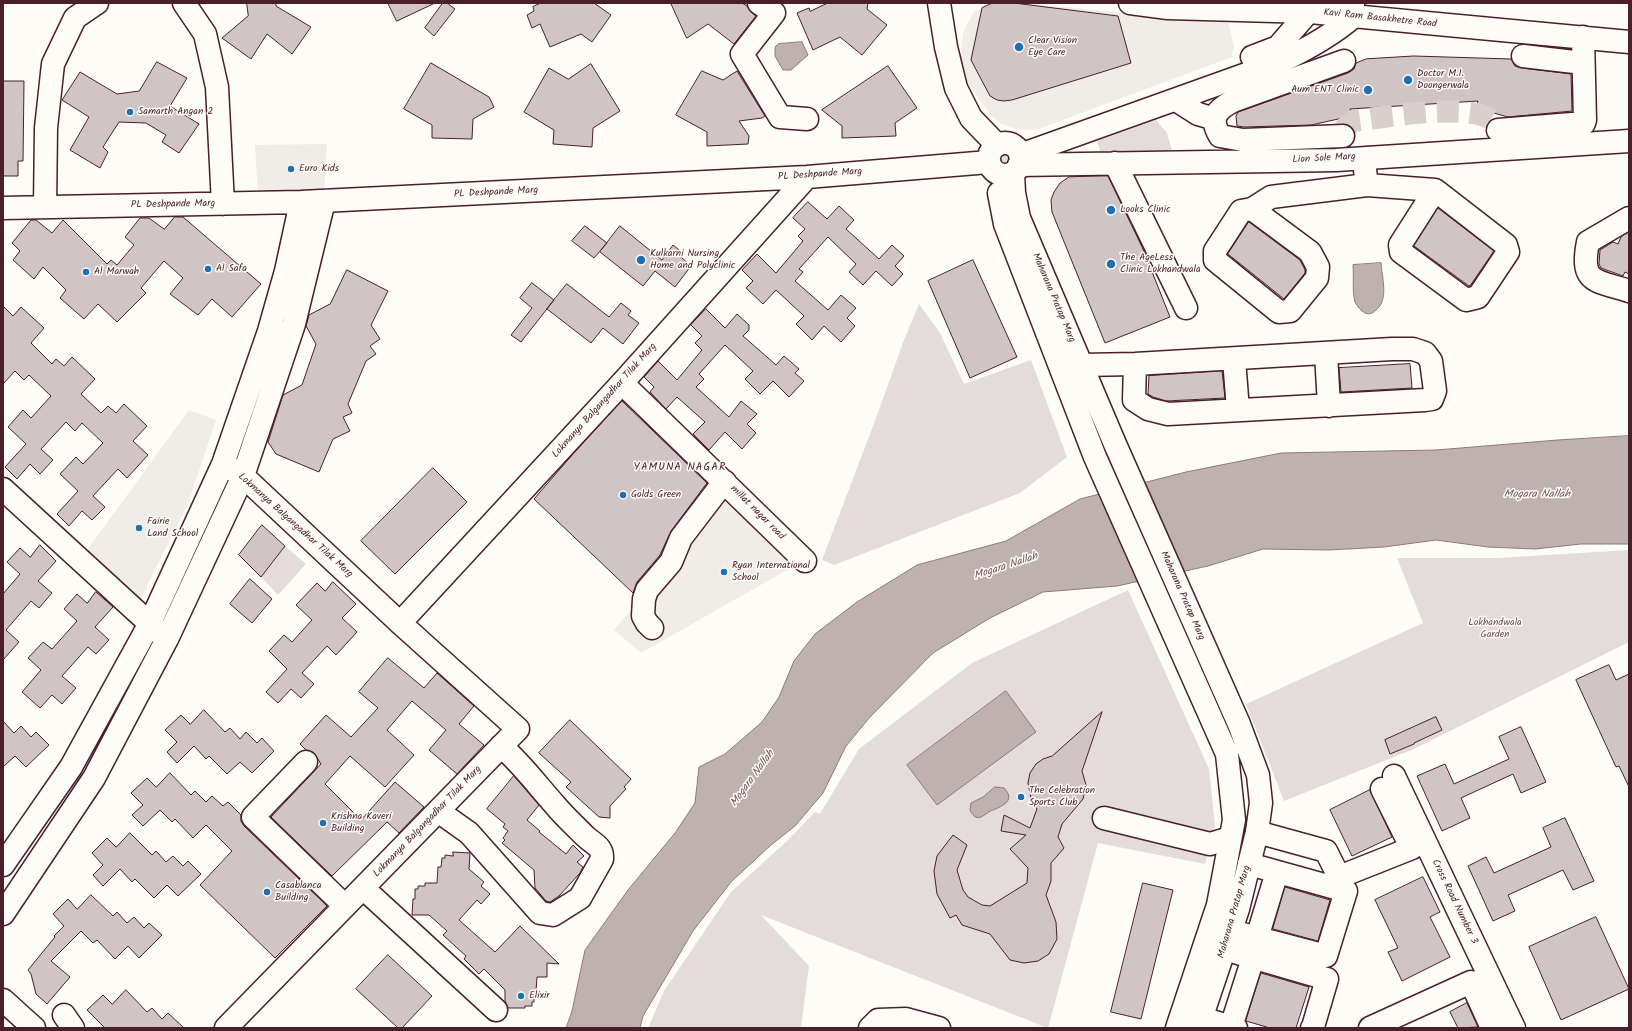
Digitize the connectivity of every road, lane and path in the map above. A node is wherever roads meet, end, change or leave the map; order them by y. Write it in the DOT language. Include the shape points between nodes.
graph roads {
  1 [pos="97,3"];
  2 [pos="184,3"];
  3 [pos="759,3"];
  4 [pos="939,3"];
  5 [pos="1130,3"];
  6 [pos="1313,7"];
  7 [pos="1353,10"];
  8 [pos="1583,37"];
  9 [pos="1629,42"];
  10 [pos="1523,56"];
  11 [pos="1344,61"];
  12 [pos="1583,63"];
  13 [pos="1176,100"];
  14 [pos="807,119"];
  15 [pos="1214,119"];
  16 [pos="1499,135"];
  17 [pos="1629,141"];
  18 [pos="1354,158"];
  19 [pos="1008,160"];
  20 [pos="1115,163"];
  21 [pos="807,177"];
  22 [pos="1367,185"];
  23 [pos="1435,190"];
  24 [pos="324,201"];
  25 [pos="301,202"];
  26 [pos="223,204"];
  27 [pos="45,207"];
  28 [pos="3,208"];
  29 [pos="1252,209"];
  30 [pos="1629,218"];
  31 [pos="1629,291"];
  32 [pos="1186,308"];
  33 [pos="1326,353"];
  34 [pos="1234,359"];
  35 [pos="1135,364"];
  36 [pos="1082,365"];
  37 [pos="622,383"];
  38 [pos="1329,406"];
  39 [pos="1238,410"];
  40 [pos="223,464"];
  41 [pos="243,476"];
  42 [pos="725,482"];
  43 [pos="3,489"];
  44 [pos="805,561"];
  45 [pos="400,623"];
  46 [pos="150,625"];
  47 [pos="652,628"];
  48 [pos="167,639"];
  49 [pos="501,746"];
  50 [pos="306,762"];
  51 [pos="1388,782"];
  52 [pos="438,811"];
  53 [pos="1104,818"];
  54 [pos="1257,832"];
  55 [pos="1230,838"];
  56 [pos="1420,849"];
  57 [pos="1249,864"];
  58 [pos="3,865"];
  59 [pos="1277,872"];
  60 [pos="363,888"];
  61 [pos="346,906"];
  62 [pos="1228,907"];
  63 [pos="3,914"];
  64 [pos="1228,940"];
  65 [pos="1255,948"];
  66 [pos="3,1000"];
  67 [pos="496,1010"];
  68 [pos="1200,1023"];
  69 [pos="1233,1027"];
  70 [pos="34,1028"];
  71 [pos="226,1028"];
  72 [pos="870,1028"];
  73 [pos="939,1028"];
  74 [pos="1177,1028"];
  75 [pos="1312,1028"];
  76 [pos="1370,1028"];
  77 [pos="1492,1028"];
  78 [pos="1514,1028"];
  1 -- 27 [label="street" via="75,18 53,64 46,128"];
  2 -- 26 [label="street" via="205,34 217,87"];
  3 -- 14 [label="street" via="774,13 742,54 780,117"];
  4 -- 19 [label="street" via="956,88 970,118"];
  5 -- 6 [label="street, Kavi Ram Basakhetre Road" via="1168,8"];
  6 -- 7 [label="street, Kavi Ram Basakhetre Road"];
  6 -- 19 [label="street" via="1278,47 1039,138"];
  7 -- 8 [label="street, Kavi Ram Basakhetre Road"];
  7 -- 13 [label="street" via="1337,31 1312,47 1280,62"];
  8 -- 9 [label="street, Kavi Ram Basakhetre Road"];
  8 -- 12 [label="street"];
  10 -- 12 [label="street"];
  11 -- 15 [label="street" via="1233,101 1220,108"];
  12 -- 16 [label="street" via="1584,123"];
  13 -- 15 [label="street" via="1198,114"];
  13 -- 19 [label="street"];
  15 -- 18 [label="street" via="1214,128 1220,136 1229,139 1344,134"];
  16 -- 17 [label="street, Lion Sole Marg"];
  16 -- 18 [label="street, Lion Sole Marg"];
  18 -- 20 [label="street, Lion Sole Marg"];
  18 -- 22 [label="street"];
  19 -- 20 [label="street, Lion Sole Marg"];
  19 -- 21 [label="street, PL Deshpande Marg"];
  19 -- 36 [label="street, Maharana Pratap Marg" via="1019,218"];
  19 -- 55 [label="street, Maharana Pratap Marg" via="999,187 1004,224 1095,457 1227,754 1234,820"];
  20 -- 32 [label="street"];
  21 -- 24 [label="street, PL Deshpande Marg"];
  21 -- 37 [label="street, Lokmanya Balgangadhar Tilak Marg"];
  22 -- 23 [label="street"];
  22 -- 29 [label="street" via="1271,197"];
  23 -- 23 [label="street" via="1506,245 1508,252 1478,297 1466,300 1401,252 1400,245"];
  24 -- 25 [label="street, PL Deshpande Marg"];
  24 -- 41 [label="street" via="294,324"];
  25 -- 26 [label="street, PL Deshpande Marg"];
  25 -- 40 [label="street" via="286,271 271,323"];
  26 -- 27 [label="street, PL Deshpande Marg"];
  27 -- 28 [label="street, PL Deshpande Marg"];
  29 -- 29 [label="street" via="1241,211 1215,251 1215,260 1279,312 1290,311 1317,278 1318,267 1310,252"];
  30 -- 31 [label="street" via="1588,242 1585,270 1593,279"];
  33 -- 34 [label="street"];
  33 -- 38 [label="street"];
  33 -- 38 [label="street" via="1413,349 1419,351 1431,361 1435,391 1432,399 1425,400"];
  34 -- 35 [label="street"];
  34 -- 39 [label="street"];
  35 -- 36 [label="street"];
  35 -- 39 [label="street" via="1134,400 1148,409 1168,414"];
  36 -- 54 [label="street, Maharana Pratap Marg" via="1244,736 1258,774 1261,804"];
  37 -- 42 [label="street, millat nagar road"];
  37 -- 45 [label="street, Lokmanya Balgangadhar Tilak Marg"];
  38 -- 39 [label="street"];
  40 -- 41 [label="street, Lokmanya Balgangadhar Tilak Marg"];
  40 -- 46 [label="street"];
  41 -- 45 [label="street, Lokmanya Balgangadhar Tilak Marg"];
  41 -- 48 [label="street"];
  42 -- 44 [label="street, millat nagar road"];
  42 -- 47 [label="street" via="681,538 671,562 647,590 643,616"];
  43 -- 46 [label="street"];
  45 -- 49 [label="street, Lokmanya Balgangadhar Tilak Marg" via="518,729"];
  46 -- 48 [label="street"];
  46 -- 58 [label="street" via="71,767"];
  48 -- 63 [label="street" via="94,778"];
  49 -- 52 [label="street, Lokmanya Balgangadhar Tilak Marg"];
  49 -- 52 [label="street" via="603,852 602,859 580,898 553,915 540,913 469,833"];
  50 -- 61 [label="street" via="253,817"];
  51 -- 56 [label="street, Cross Road Number 3"];
  52 -- 60 [label="street, Lokmanya Balgangadhar Tilak Marg"];
  53 -- 55 [label="street" via="1210,844"];
  54 -- 56 [label="street" via="1326,851 1339,877"];
  54 -- 57 [label="street, Maharana Pratap Marg"];
  55 -- 62 [label="street, Maharana Pratap Marg"];
  56 -- 78 [label="street, Cross Road Number 3"];
  57 -- 59 [label="street"];
  57 -- 62 [label="street, Maharana Pratap Marg"];
  59 -- 65 [label="street"];
  59 -- 65 [label="street" via="1346,891 1326,956"];
  60 -- 61 [label="street, Lokmanya Balgangadhar Tilak Marg"];
  60 -- 67 [label="street"];
  61 -- 71 [label="street, Lokmanya Balgangadhar Tilak Marg"];
  62 -- 64 [label="street, Maharana Pratap Marg"];
  62 -- 74 [label="street, Maharana Pratap Marg"];
  64 -- 65 [label="street"];
  64 -- 68 [label="street, Maharana Pratap Marg"];
  65 -- 69 [label="street"];
  65 -- 75 [label="street" via="1328,979"];
  66 -- 70 [label="street"];
  68 -- 69 [label="street"];
  72 -- 73 [label="street" via="878,1020 906,1019"];
  76 -- 77 [label="street" via="1471,982"];
}
